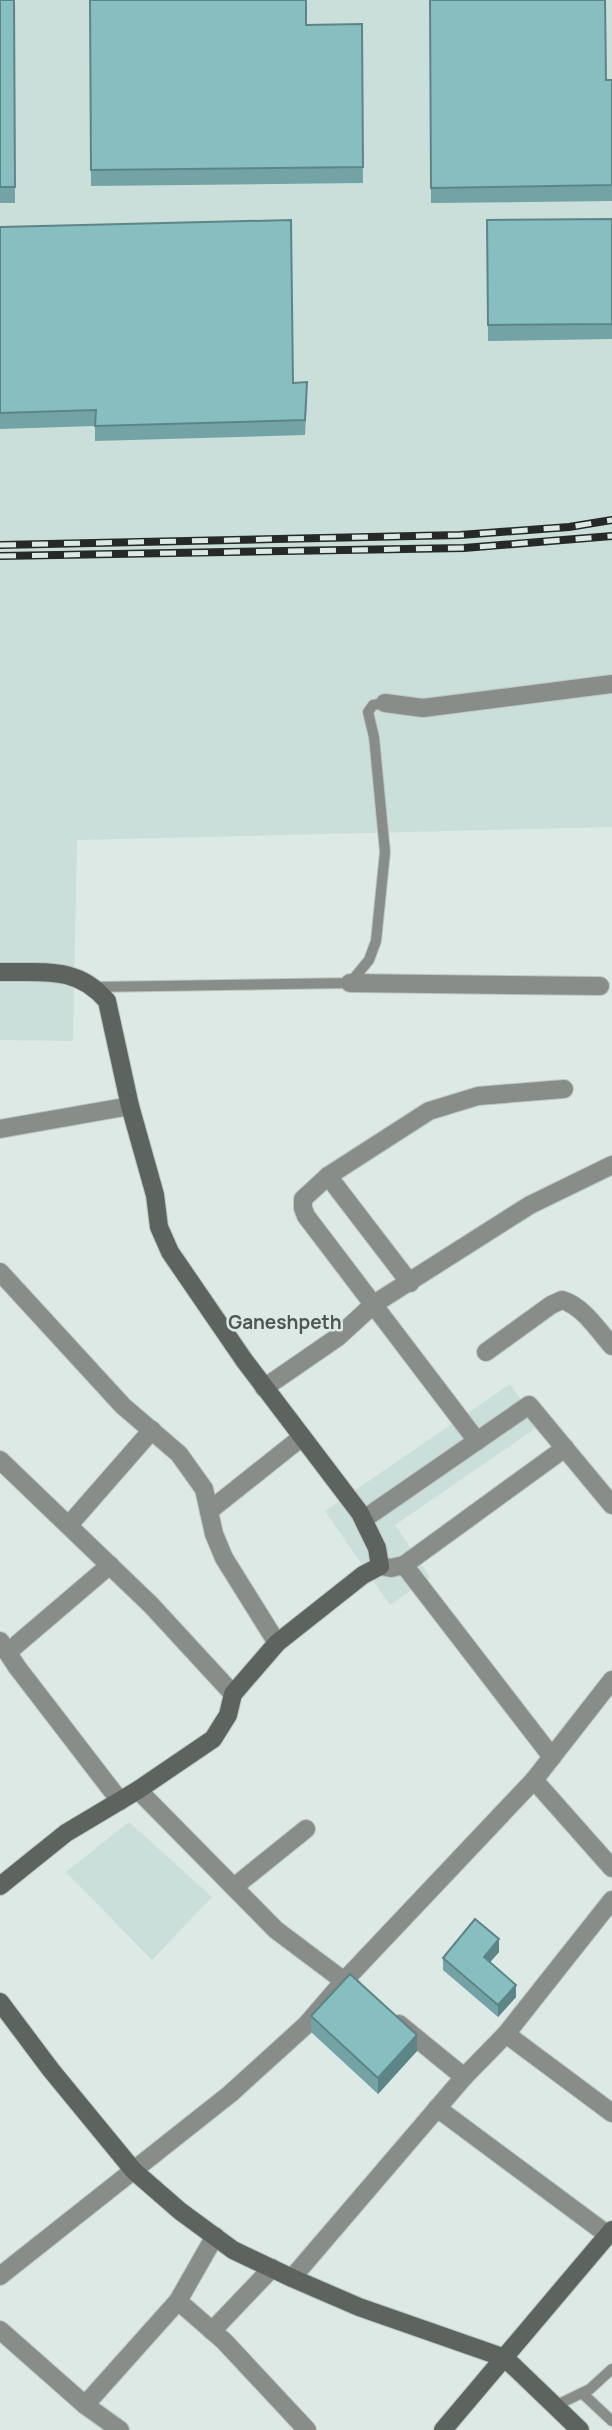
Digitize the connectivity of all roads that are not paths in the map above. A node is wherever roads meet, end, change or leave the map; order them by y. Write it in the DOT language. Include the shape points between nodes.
graph roads {
  1 [pos="612,684"];
  2 [pos="386,703"];
  3 [pos="0,972"];
  4 [pos="350,983"];
  5 [pos="600,986"];
  6 [pos="95,987"];
  7 [pos="564,1089"];
  8 [pos="130,1106"];
  9 [pos="0,1129"];
  10 [pos="612,1166"];
  11 [pos="328,1176"];
  12 [pos="0,1272"];
  13 [pos="410,1283"];
  14 [pos="374,1304"];
  15 [pos="606,1326"];
  16 [pos="612,1346"];
  17 [pos="486,1352"];
  18 [pos="264,1388"];
  19 [pos="152,1430"];
  20 [pos="302,1437"];
  21 [pos="477,1441"];
  22 [pos="565,1448"];
  23 [pos="0,1460"];
  24 [pos="612,1505"];
  25 [pos="209,1511"];
  26 [pos="364,1519"];
  27 [pos="69,1525"];
  28 [pos="110,1565"];
  29 [pos="404,1565"];
  30 [pos="380,1566"];
  31 [pos="277,1643"];
  32 [pos="4,1646"];
  33 [pos="612,1680"];
  34 [pos="233,1694"];
  35 [pos="552,1757"];
  36 [pos="534,1780"];
  37 [pos="138,1790"];
  38 [pos="120,1801"];
  39 [pos="306,1829"];
  40 [pos="612,1868"];
  41 [pos="0,1886"];
  42 [pos="234,1887"];
  43 [pos="612,1900"];
  44 [pos="344,1981"];
  45 [pos="365,1997"];
  46 [pos="0,2002"];
  47 [pos="386,2013"];
  48 [pos="506,2034"];
  49 [pos="464,2077"];
  50 [pos="437,2108"];
  51 [pos="612,2113"];
  52 [pos="134,2171"];
  53 [pos="610,2232"];
  54 [pos="215,2236"];
  55 [pos="272,2268"];
  56 [pos="0,2276"];
  57 [pos="292,2278"];
  58 [pos="178,2301"];
  59 [pos="0,2330"];
  60 [pos="212,2331"];
  61 [pos="505,2358"];
  62 [pos="612,2370"];
  63 [pos="582,2393"];
  64 [pos="85,2405"];
  65 [pos="555,2406"];
  66 [pos="612,2420"];
  67 [pos="120,2430"];
  68 [pos="307,2430"];
  69 [pos="443,2430"];
  70 [pos="580,2430"];
  1 -- 2 [label="street" via="423,708"];
  2 -- 4 [label="lane" via="373,705 368,712 385,852 376,941 369,960"];
  3 -- 6 [label="street" via="68,973"];
  4 -- 5 [label="street"];
  4 -- 6 [label="lane"];
  6 -- 8 [label="street" via="107,1001"];
  7 -- 11 [label="street" via="478,1096 429,1111"];
  8 -- 9 [label="street"];
  8 -- 18 [label="street" via="155,1195 159,1227 170,1252"];
  10 -- 13 [label="street" via="530,1205"];
  11 -- 13 [label="street"];
  11 -- 14 [label="street" via="303,1199 303,1208"];
  12 -- 19 [label="street" via="123,1406"];
  13 -- 14 [label="street"];
  14 -- 18 [label="street" via="338,1337"];
  14 -- 21 [label="street"];
  15 -- 16 [label="street"];
  15 -- 17 [label="street" via="562,1300"];
  18 -- 20 [label="street"];
  19 -- 25 [label="street" via="179,1454 204,1489"];
  19 -- 27 [label="street"];
  20 -- 25 [label="street"];
  20 -- 26 [label="street"];
  21 -- 22 [label="street" via="529,1405"];
  21 -- 26 [label="street"];
  22 -- 24 [label="street"];
  22 -- 29 [label="street"];
  23 -- 27 [label="street"];
  25 -- 31 [label="street" via="224,1558"];
  26 -- 30 [label="street"];
  27 -- 28 [label="street"];
  28 -- 32 [label="street"];
  28 -- 34 [label="street"];
  29 -- 30 [label="street"];
  29 -- 35 [label="street"];
  30 -- 31 [label="street"];
  31 -- 34 [label="street"];
  32 -- 38 [label="street"];
  33 -- 35 [label="street"];
  34 -- 37 [label="street" via="228,1715 214,1739"];
  35 -- 36 [label="street"];
  36 -- 40 [label="street"];
  36 -- 44 [label="street"];
  37 -- 38 [label="street"];
  37 -- 42 [label="street"];
  38 -- 41 [label="street" via="66,1833"];
  39 -- 42 [label="street"];
  42 -- 44 [label="street" via="276,1930"];
  43 -- 48 [label="street"];
  44 -- 45 [label="street"];
  44 -- 52 [label="street" via="306,2025 230,2094"];
  46 -- 52 [label="street"];
  47 -- 49 [label="street"];
  48 -- 49 [label="street"];
  48 -- 51 [label="street"];
  49 -- 50 [label="street"];
  50 -- 53 [label="street"];
  50 -- 57 [label="street"];
  52 -- 54 [label="street"];
  52 -- 56 [label="street"];
  53 -- 61 [label="street"];
  54 -- 55 [label="street"];
  54 -- 58 [label="street"];
  55 -- 57 [label="street"];
  55 -- 60 [label="street"];
  57 -- 61 [label="street" via="359,2307"];
  58 -- 60 [label="street"];
  58 -- 64 [label="street"];
  59 -- 64 [label="street"];
  60 -- 68 [label="street"];
  61 -- 65 [label="street"];
  61 -- 69 [label="street"];
  62 -- 63 [label="lane"];
  63 -- 65 [label="lane"];
  63 -- 66 [label="lane"];
  64 -- 67 [label="street"];
  65 -- 70 [label="street"];
}
